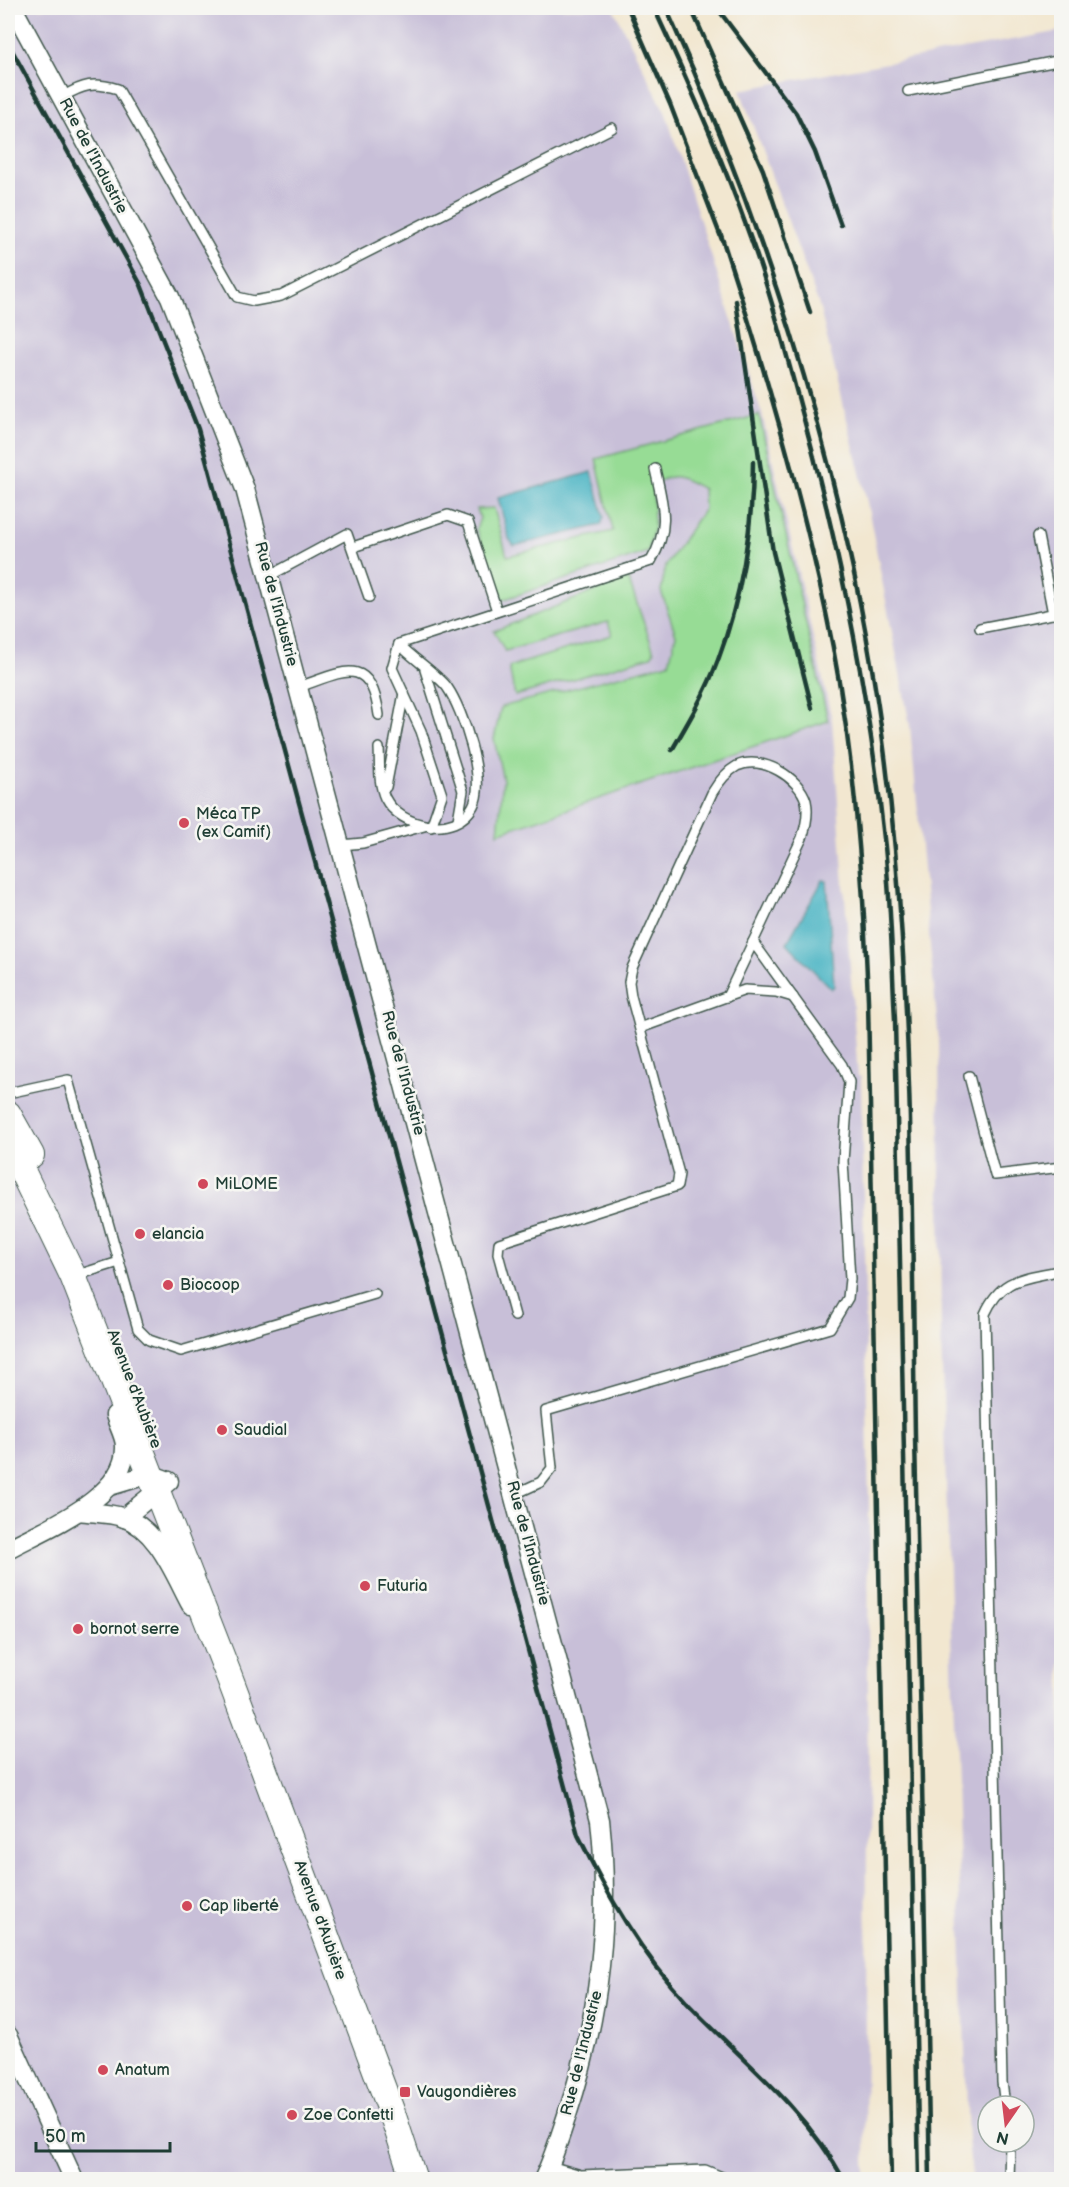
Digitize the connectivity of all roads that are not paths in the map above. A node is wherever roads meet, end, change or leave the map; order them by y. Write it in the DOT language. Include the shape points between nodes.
graph roads {
  1 [pos="13,8"];
  2 [pos="1062,60"];
  3 [pos="908,91"];
  4 [pos="62,97"];
  5 [pos="612,128"];
  6 [pos="655,469"];
  7 [pos="1038,536"];
  8 [pos="353,547"];
  9 [pos="269,576"];
  10 [pos="369,597"];
  11 [pos="497,611"];
  12 [pos="1057,613"];
  13 [pos="980,628"];
  14 [pos="399,644"];
  15 [pos="425,670"];
  16 [pos="299,687"];
  17 [pos="404,693"];
  18 [pos="379,715"];
  19 [pos="379,748"];
  20 [pos="386,798"];
  21 [pos="458,820"];
  22 [pos="428,826"];
  23 [pos="341,845"];
  24 [pos="753,942"];
  25 [pos="727,997"];
  26 [pos="793,997"];
  27 [pos="640,1028"];
  28 [pos="969,1076"];
  29 [pos="8,1093"];
  30 [pos="8,1114"];
  31 [pos="8,1142"];
  32 [pos="1062,1167"];
  33 [pos="119,1262"];
  34 [pos="1062,1270"];
  35 [pos="80,1274"];
  36 [pos="375,1294"];
  37 [pos="515,1316"];
  38 [pos="159,1482"];
  39 [pos="110,1486"];
  40 [pos="515,1494"];
  41 [pos="80,1511"];
  42 [pos="124,1518"];
  43 [pos="8,1549"];
  44 [pos="229,1676"];
  45 [pos="8,2035"];
  46 [pos="1004,2094"];
  47 [pos="1010,2154"];
  48 [pos="547,2173"];
  49 [pos="414,2174"];
  50 [pos="74,2180"];
  51 [pos="729,2180"];
  52 [pos="1009,2180"];
  1 -- 4 [label="street, Rue de l'Industrie"];
  2 -- 3 [label="lane"];
  4 -- 5 [label="lane" via="80,86 98,84 118,89 237,297 254,301 281,296"];
  4 -- 9 [label="street, Rue de l'Industrie" via="170,297 245,489"];
  6 -- 11 [label="lane" via="664,531 651,561"];
  7 -- 12 [label="lane"];
  8 -- 9 [label="lane" via="347,534"];
  8 -- 10 [label="lane"];
  8 -- 11 [label="lane" via="448,515 468,522"];
  9 -- 16 [label="street, Rue de l'Industrie"];
  11 -- 14 [label="lane"];
  12 -- 13 [label="lane"];
  14 -- 15 [label="lane"];
  14 -- 17 [label="lane" via="392,668"];
  15 -- 21 [label="lane" via="463,791"];
  15 -- 21 [label="lane" via="446,686 475,759 474,805"];
  16 -- 18 [label="lane" via="341,672 356,672 374,687"];
  16 -- 23 [label="street, Rue de l'Industrie"];
  17 -- 20 [label="lane"];
  17 -- 22 [label="lane" via="422,731 442,795"];
  19 -- 20 [label="lane" via="380,777"];
  20 -- 22 [label="lane" via="399,814"];
  21 -- 22 [label="lane"];
  22 -- 23 [label="lane"];
  23 -- 40 [label="street, Rue de l'Industrie"];
  24 -- 25 [label="lane"];
  24 -- 26 [label="lane"];
  24 -- 27 [label="lane" via="807,821 806,802 799,788 788,776 754,763 738,766 723,777 712,793 632,968 629,982"];
  25 -- 26 [label="lane" via="745,990"];
  25 -- 27 [label="lane"];
  26 -- 40 [label="lane" via="842,1065 849,1082 843,1161 848,1298 830,1328 546,1411 552,1468 542,1482"];
  27 -- 37 [label="lane" via="679,1174 677,1186 499,1243 498,1254"];
  28 -- 32 [label="lane" via="995,1175"];
  29 -- 33 [label="lane" via="68,1080"];
  30 -- 35 [label="main road, Avenue d'Aubière" via="30,1152"];
  31 -- 35 [label="main road, Avenue d'Aubière"];
  33 -- 35 [label="lane"];
  33 -- 36 [label="lane" via="138,1329 149,1340 181,1351"];
  34 -- 46 [label="lane" via="1009,1283 993,1294 985,1314"];
  35 -- 38 [label="main road, Avenue d'Aubière"];
  35 -- 39 [label="street, Avenue d'Aubière" via="125,1447"];
  38 -- 39 [label="street"];
  38 -- 42 [label="street"];
  38 -- 44 [label="main road, Avenue d'Aubière"];
  39 -- 41 [label="street, Avenue d'Aubière"];
  40 -- 48 [label="street, Rue de l'Industrie" via="600,1820 604,1856 604,1938 599,1985 579,2080"];
  41 -- 42 [label="street, Avenue d'Aubière"];
  41 -- 43 [label="street"];
  42 -- 44 [label="street, Avenue d'Aubière" via="142,1529 161,1550"];
  44 -- 49 [label="main road, Avenue d'Aubière"];
  45 -- 50 [label="street"];
  47 -- 52 [label="lane"];
  48 -- 51 [label="lane" via="705,2170"];
}
